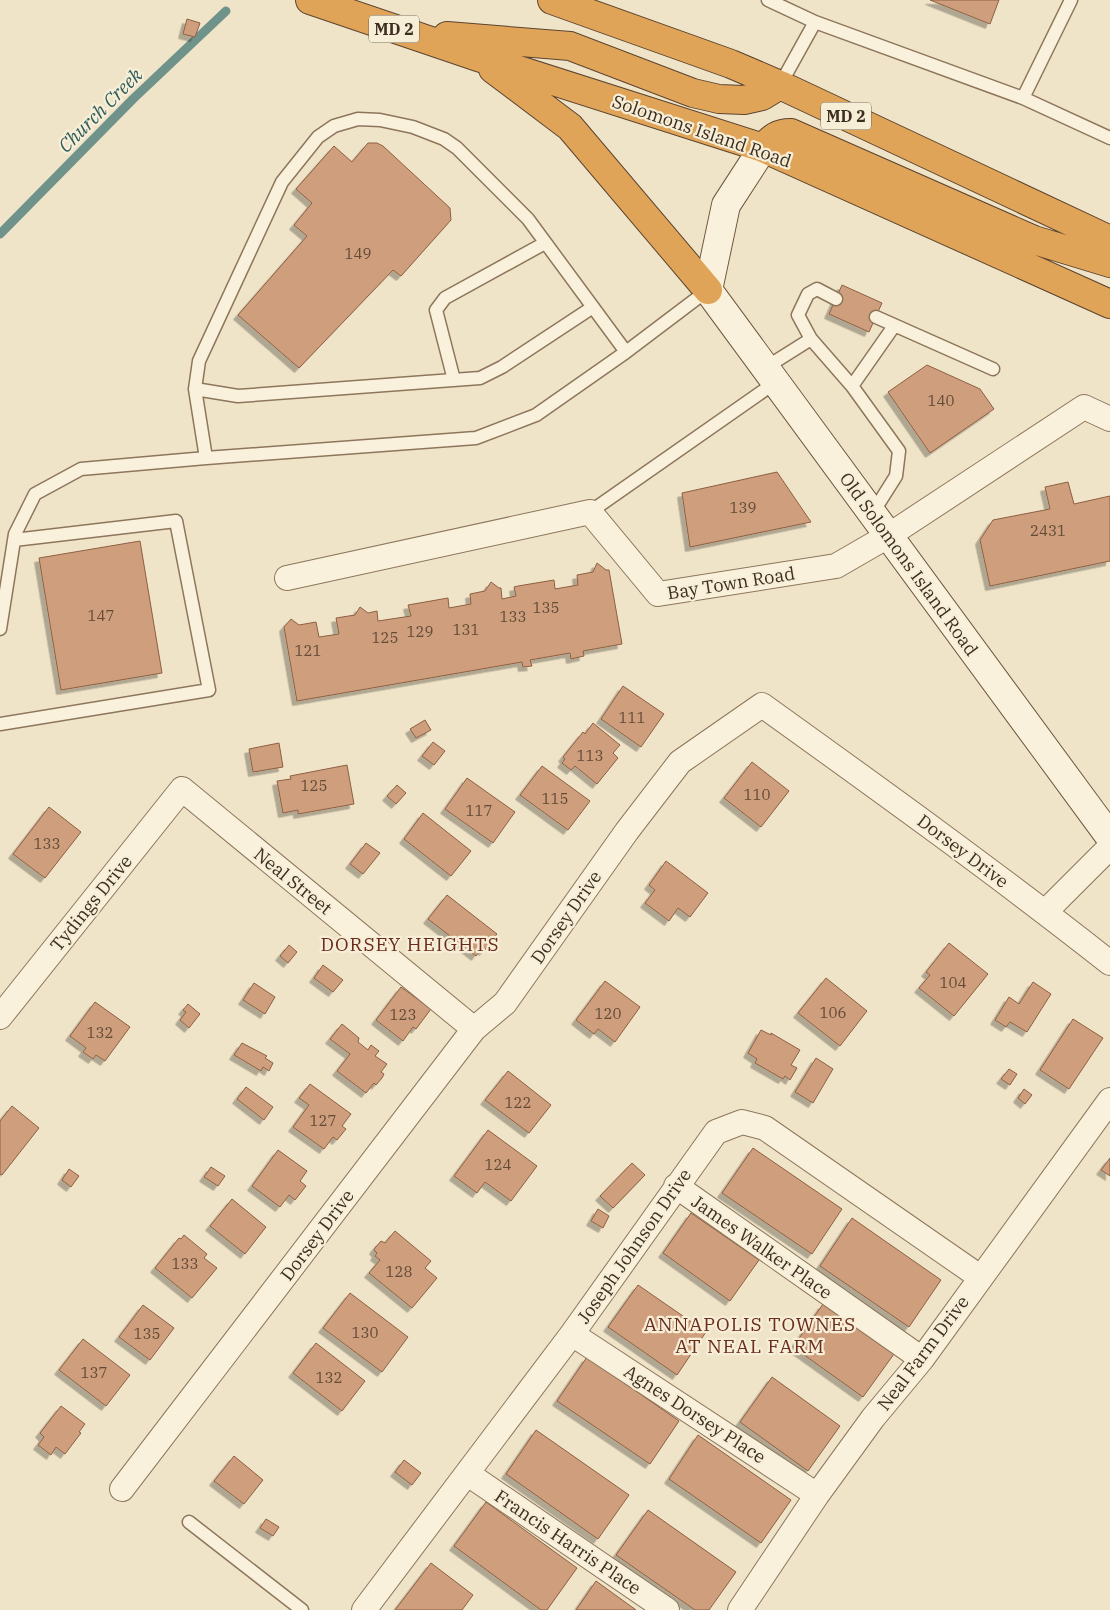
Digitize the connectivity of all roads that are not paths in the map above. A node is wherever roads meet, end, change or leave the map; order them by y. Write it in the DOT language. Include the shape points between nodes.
graph roads {
  1 [pos="310,0"];
  2 [pos="552,0"];
  3 [pos="768,0"];
  4 [pos="1071,0"];
  5 [pos="815,22"];
  6 [pos="406,33"];
  7 [pos="478,57"];
  8 [pos="780,85"];
  9 [pos="1023,98"];
  10 [pos="1109,135"];
  11 [pos="763,148"];
  12 [pos="1110,240"];
  13 [pos="545,243"];
  14 [pos="1110,263"];
  15 [pos="708,290"];
  16 [pos="836,299"];
  17 [pos="1110,304"];
  18 [pos="593,307"];
  19 [pos="876,317"];
  20 [pos="894,326"];
  21 [pos="810,339"];
  22 [pos="626,352"];
  23 [pos="993,369"];
  24 [pos="771,375"];
  25 [pos="454,380"];
  26 [pos="852,386"];
  27 [pos="195,389"];
  28 [pos="1110,420"];
  29 [pos="206,458"];
  30 [pos="590,512"];
  31 [pos="872,514"];
  32 [pos="888,536"];
  33 [pos="14,540"];
  34 [pos="287,578"];
  35 [pos="0,629"];
  36 [pos="0,724"];
  37 [pos="182,789"];
  38 [pos="1110,837"];
  39 [pos="1110,847"];
  40 [pos="1045,912"];
  41 [pos="1110,964"];
  42 [pos="0,1017"];
  43 [pos="474,1030"];
  44 [pos="1110,1100"];
  45 [pos="676,1186"];
  46 [pos="980,1277"];
  47 [pos="572,1334"];
  48 [pos="922,1359"];
  49 [pos="468,1474"];
  50 [pos="122,1489"];
  51 [pos="817,1495"];
  52 [pos="189,1522"];
  53 [pos="302,1610"];
  54 [pos="364,1610"];
  55 [pos="667,1610"];
  56 [pos="740,1610"];
  1 -- 6 [label="highway, Solomons Island Road / MD 2"];
  2 -- 8 [label="highway, MD 2" via="731,64"];
  3 -- 5 [label="lane"];
  4 -- 9 [label="lane"];
  5 -- 8 [label="lane"];
  5 -- 9 [label="lane"];
  6 -- 7 [label="highway, Solomons Island Road / MD 2"];
  6 -- 8 [label="highway" via="570,46 719,99 744,100 762,96"];
  7 -- 11 [label="highway, Solomons Island Road / MD 2"];
  7 -- 15 [label="highway" via="570,127"];
  8 -- 12 [label="highway, MD 2"];
  9 -- 10 [label="lane"];
  11 -- 14 [label="highway" via="781,133 791,133 1034,240"];
  11 -- 15 [label="main road" via="726,205"];
  11 -- 17 [label="highway, Solomons Island Road / MD 2"];
  13 -- 18 [label="lane"];
  13 -- 25 [label="lane" via="445,298 436,310"];
  13 -- 27 [label="lane" via="528,219 444,139 413,127 380,120 358,119 334,126 318,137 282,182 199,361"];
  15 -- 22 [label="lane"];
  15 -- 24 [label="main road, Old Solomons Island Road"];
  16 -- 21 [label="lane" via="817,289 808,294 798,315"];
  18 -- 22 [label="lane"];
  18 -- 25 [label="lane" via="502,367 480,378"];
  19 -- 20 [label="lane"];
  20 -- 23 [label="lane"];
  20 -- 26 [label="lane"];
  21 -- 24 [label="lane"];
  21 -- 26 [label="lane"];
  22 -- 29 [label="lane" via="536,415 476,438"];
  24 -- 30 [label="lane"];
  24 -- 31 [label="main road, Old Solomons Island Road"];
  25 -- 27 [label="lane" via="238,396"];
  26 -- 31 [label="lane" via="898,451 896,476"];
  27 -- 29 [label="lane"];
  28 -- 32 [label="street, Bay Town Road" via="1084,407"];
  29 -- 33 [label="lane" via="81,469 35,494"];
  30 -- 32 [label="street, Bay Town Road" via="658,594 836,566"];
  30 -- 34 [label="street"];
  31 -- 32 [label="main road, Old Solomons Island Road"];
  32 -- 38 [label="main road, Old Solomons Island Road"];
  33 -- 35 [label="lane"];
  33 -- 36 [label="lane" via="176,521 209,690"];
  37 -- 42 [label="street, Tydings Drive"];
  37 -- 43 [label="street, Neal Street"];
  39 -- 40 [label="street"];
  40 -- 41 [label="street, Dorsey Drive"];
  40 -- 43 [label="street, Dorsey Drive" via="762,705 680,762 505,1003"];
  43 -- 50 [label="street, Dorsey Drive"];
  44 -- 46 [label="street, Neal Farm Drive"];
  45 -- 46 [label="street, Joseph Johnson Drive" via="716,1132 742,1122 765,1128"];
  45 -- 47 [label="street, Joseph Johnson Drive"];
  45 -- 48 [label="street, James Walker Place"];
  46 -- 48 [label="street, Neal Farm Drive"];
  47 -- 49 [label="street, Joseph Johnson Drive"];
  47 -- 51 [label="street, Agnes Dorsey Place"];
  48 -- 51 [label="street, Neal Farm Drive" via="873,1418"];
  49 -- 54 [label="street, Joseph Johnson Drive"];
  49 -- 55 [label="street, Francis Harris Place"];
  51 -- 56 [label="street, Neal Farm Drive"];
  52 -- 53 [label="lane"];
}
